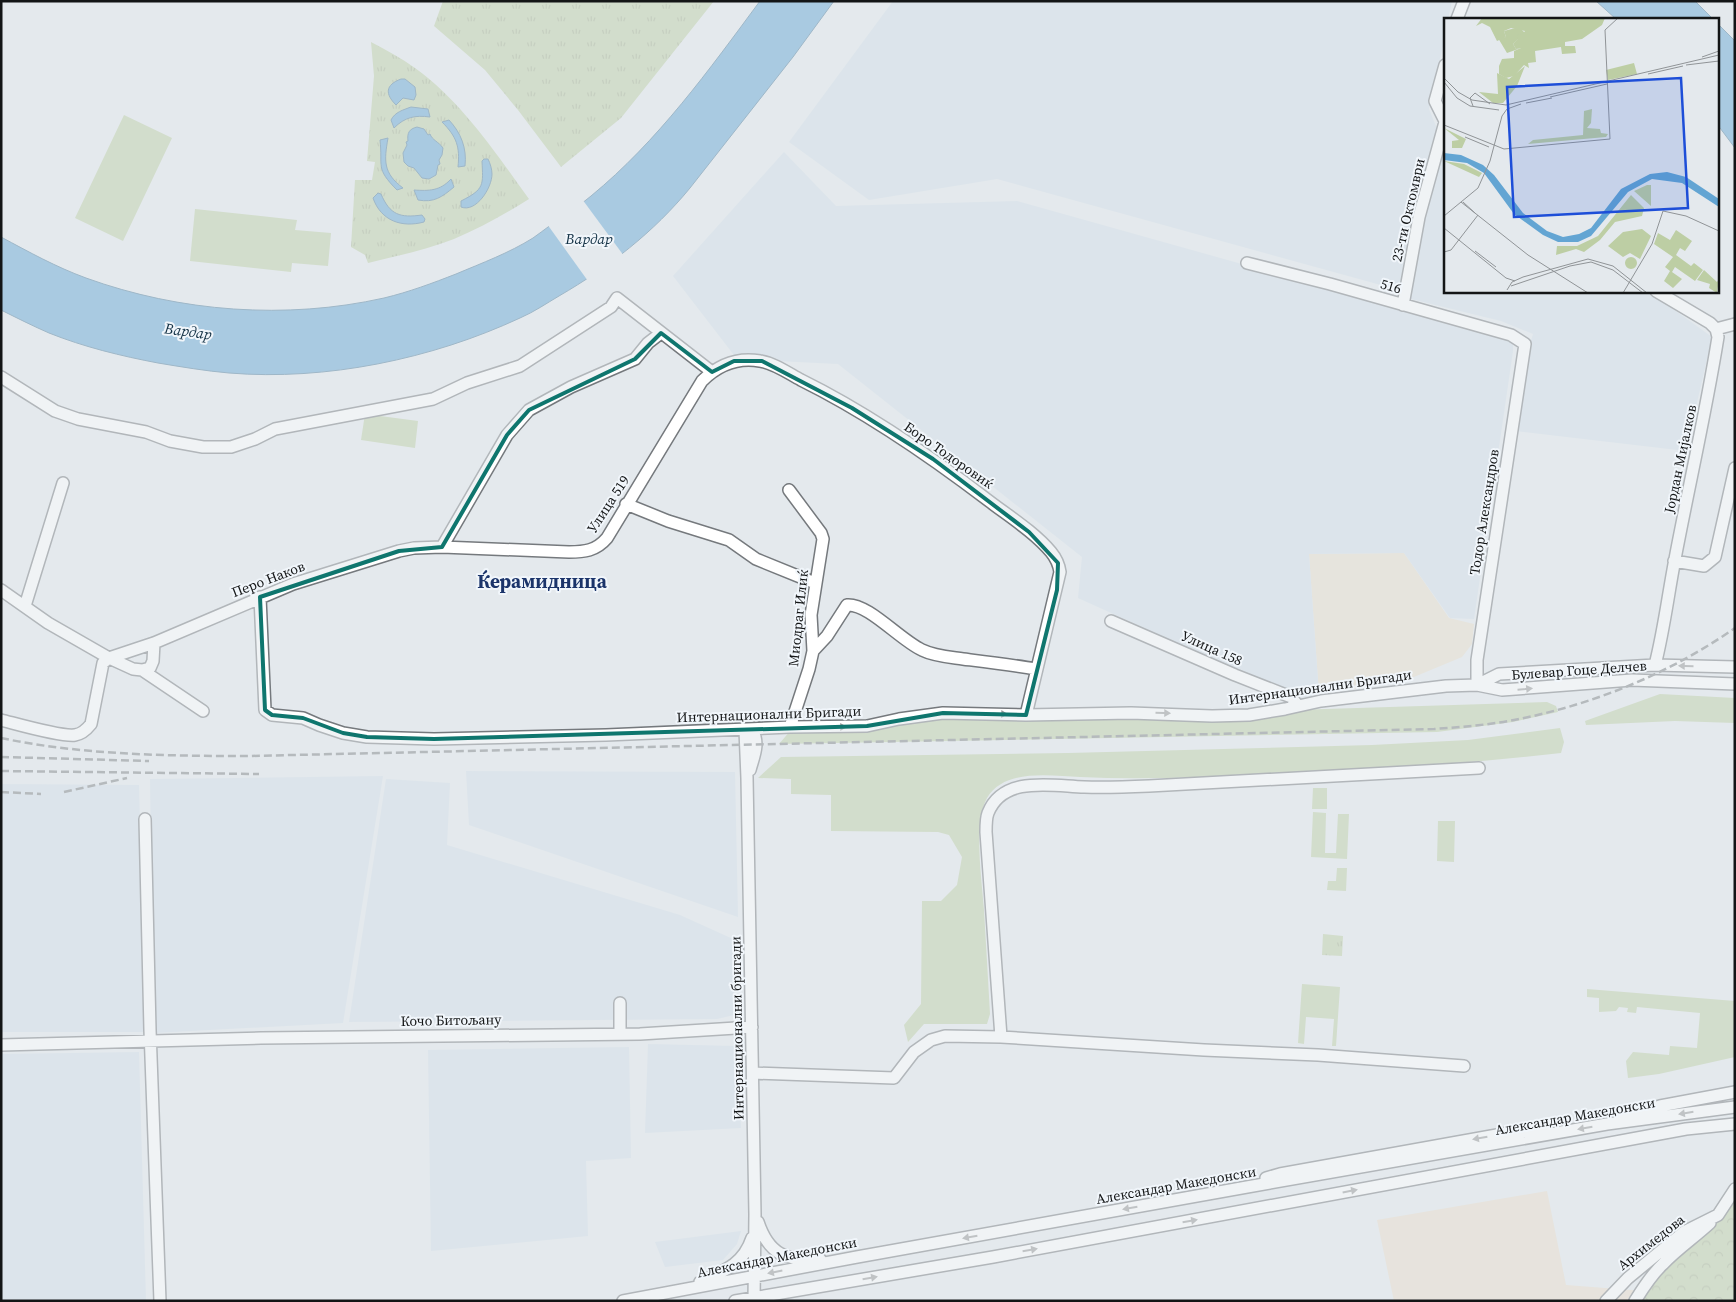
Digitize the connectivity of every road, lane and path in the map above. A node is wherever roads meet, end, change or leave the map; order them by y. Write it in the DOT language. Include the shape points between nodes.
graph roads {
  1 [pos="1464,1"];
  2 [pos="1457,18"];
  3 [pos="1444,69"];
  4 [pos="1444,119"];
  5 [pos="1444,125"];
  6 [pos="1247,263"];
  7 [pos="1658,292"];
  8 [pos="1403,305"];
  9 [pos="1735,324"];
  10 [pos="1716,329"];
  11 [pos="661,333"];
  12 [pos="1525,344"];
  13 [pos="712,372"];
  14 [pos="1,377"];
  15 [pos="1735,468"];
  16 [pos="63,483"];
  17 [pos="789,490"];
  18 [pos="626,504"];
  19 [pos="442,547"];
  20 [pos="1674,561"];
  21 [pos="815,583"];
  22 [pos="1,590"];
  23 [pos="260,598"];
  24 [pos="29,609"];
  25 [pos="1111,620"];
  26 [pos="154,643"];
  27 [pos="812,651"];
  28 [pos="109,658"];
  29 [pos="1656,665"];
  30 [pos="1735,667"];
  31 [pos="1036,669"];
  32 [pos="142,670"];
  33 [pos="1735,684"];
  34 [pos="1477,685"];
  35 [pos="1298,706"];
  36 [pos="203,711"];
  37 [pos="1026,715"];
  38 [pos="1,720"];
  39 [pos="790,727"];
  40 [pos="748,730"];
  41 [pos="757,747"];
  42 [pos="1479,768"];
  43 [pos="747,778"];
  44 [pos="146,819"];
  45 [pos="620,1003"];
  46 [pos="752,1027"];
  47 [pos="620,1034"];
  48 [pos="1001,1037"];
  49 [pos="150,1042"];
  50 [pos="1,1045"];
  51 [pos="1464,1066"];
  52 [pos="753,1073"];
  53 [pos="1735,1092"];
  54 [pos="1735,1107"];
  55 [pos="1607,1124"];
  56 [pos="1735,1124"];
  57 [pos="1735,1189"];
  58 [pos="755,1214"];
  59 [pos="1718,1215"];
  60 [pos="755,1226"];
  61 [pos="857,1257"];
  62 [pos="754,1276"];
  63 [pos="822,1287"];
  64 [pos="687,1289"];
  65 [pos="754,1299"];
  66 [pos="160,1301"];
  67 [pos="623,1301"];
  68 [pos="735,1301"];
  69 [pos="787,1301"];
  70 [pos="1606,1301"];
  71 [pos="1634,1301"];
  1 -- 2 [label="street"];
  3 -- 4 [label="street, 23-ти Октомври" via="1435,101"];
  5 -- 8 [label="street, 23-ти Октомври" via="1419,217"];
  6 -- 8 [label="street, 516"];
  7 -- 10 [label="street"];
  8 -- 12 [label="street, 516" via="1511,335"];
  9 -- 10 [label="street"];
  10 -- 20 [label="street, Јордан Мијалков" via="1718,337 1709,393"];
  11 -- 13 [label="street"];
  11 -- 14 [label="street" via="617,298 611,306 520,366 466,383 433,399 275,429 230,447 170,442 146,432 78,419 55,411"];
  11 -- 19 [label="street" via="635,359 528,410 507,435"];
  12 -- 34 [label="street, Тодор Александров" via="1477,660"];
  13 -- 18 [label="street, Улица 519" via="702,382"];
  13 -- 31 [label="street, Боро Тодоровиќ" via="734,361 748,359 772,364 852,408 933,459 1052,553 1060,572"];
  15 -- 20 [label="street" via="1715,557 1704,566"];
  16 -- 24 [label="street"];
  17 -- 21 [label="street, Миодраг Илиќ" via="823,539"];
  18 -- 19 [label="street, Улица 519" via="604,542 586,552"];
  18 -- 21 [label="street" via="729,540 756,559"];
  19 -- 23 [label="street, Перо Наков" via="399,551 311,578"];
  20 -- 29 [label="street, Јордан Мијалков"];
  21 -- 27 [label="street, Миодраг Илиќ" via="811,615"];
  22 -- 24 [label="street"];
  23 -- 26 [label="street, Перо Наков"];
  23 -- 40 [label="street, Интернационални Бригади" via="264,704 265,710 272,715 304,718 367,738"];
  24 -- 28 [label="street"];
  25 -- 35 [label="street, Улица 158" via="1291,697"];
  26 -- 28 [label="street, Перо Наков"];
  26 -- 32 [label="street" via="150,668"];
  27 -- 31 [label="street" via="827,636 847,605 852,605 871,613 911,644 931,654"];
  27 -- 39 [label="street, Миодраг Илиќ"];
  28 -- 32 [label="street"];
  28 -- 38 [label="street" via="103,663 91,724 84,731 66,735"];
  30 -- 29 [label="street, Булевар Гоце Делчев, one-way"];
  29 -- 34 [label="street, Булевар Гоце Делчев" via="1499,674"];
  31 -- 37 [label="street, Боро Тодоровиќ"];
  32 -- 36 [label="street"];
  34 -- 33 [label="street, Булевар Гоце Делчев, one-way" via="1502,690 1632,680"];
  34 -- 35 [label="street, Интернационални Бригади" via="1396,690"];
  37 -- 35 [label="street, Интернационални Бригади, one-way" via="1249,715"];
  39 -- 37 [label="street, Интернационални Бригади, one-way" via="867,726 944,713"];
  39 -- 40 [label="street, Интернационални Бригади"];
  39 -- 41 [label="street" via="766,736"];
  40 -- 41 [label="street, Интернационални бригади" via="756,736"];
  40 -- 43 [label="street, Интернационални бригади"];
  41 -- 43 [label="street, Интернационални бригади"];
  42 -- 48 [label="street" via="1105,788 1023,785 1008,791 992,804 987,815 986,832"];
  43 -- 46 [label="street, Интернационални бригади"];
  44 -- 49 [label="street"];
  45 -- 47 [label="street"];
  46 -- 47 [label="street, Кочо Битољану"];
  46 -- 52 [label="street, Интернационални бригади"];
  47 -- 49 [label="street, Кочо Битољану"];
  48 -- 51 [label="street"];
  48 -- 52 [label="street" via="945,1036 931,1040 914,1052 894,1078"];
  49 -- 50 [label="street, Кочо Битољану"];
  49 -- 66 [label="street"];
  52 -- 58 [label="street, Интернационални бригади"];
  53 -- 55 [label="street" via="1629,1114"];
  54 -- 55 [label="street, Александар Македонски, one-way"];
  55 -- 61 [label="street, Александар Македонски, one-way" via="1562,1132 1531,1130 1499,1134 1280,1174 1247,1187"];
  63 -- 56 [label="street, one-way" via="1677,1130"];
  57 -- 59 [label="street"];
  58 -- 60 [label="street, Интернационални бригади"];
  58 -- 61 [label="street" via="764,1239 778,1254 813,1260"];
  59 -- 70 [label="street, Архимедова" via="1684,1232 1628,1278"];
  59 -- 71 [label="street" via="1662,1264"];
  60 -- 62 [label="street, Интернационални бригади"];
  60 -- 64 [label="street" via="749,1248 740,1261"];
  61 -- 62 [label="street, Александар Македонски, one-way"];
  62 -- 64 [label="street, Александар Македонски"];
  62 -- 65 [label="street, Интернационални бригади"];
  63 -- 65 [label="street"];
  63 -- 69 [label="street"];
  64 -- 67 [label="street, Александар Македонски"];
  65 -- 68 [label="street"];
}
